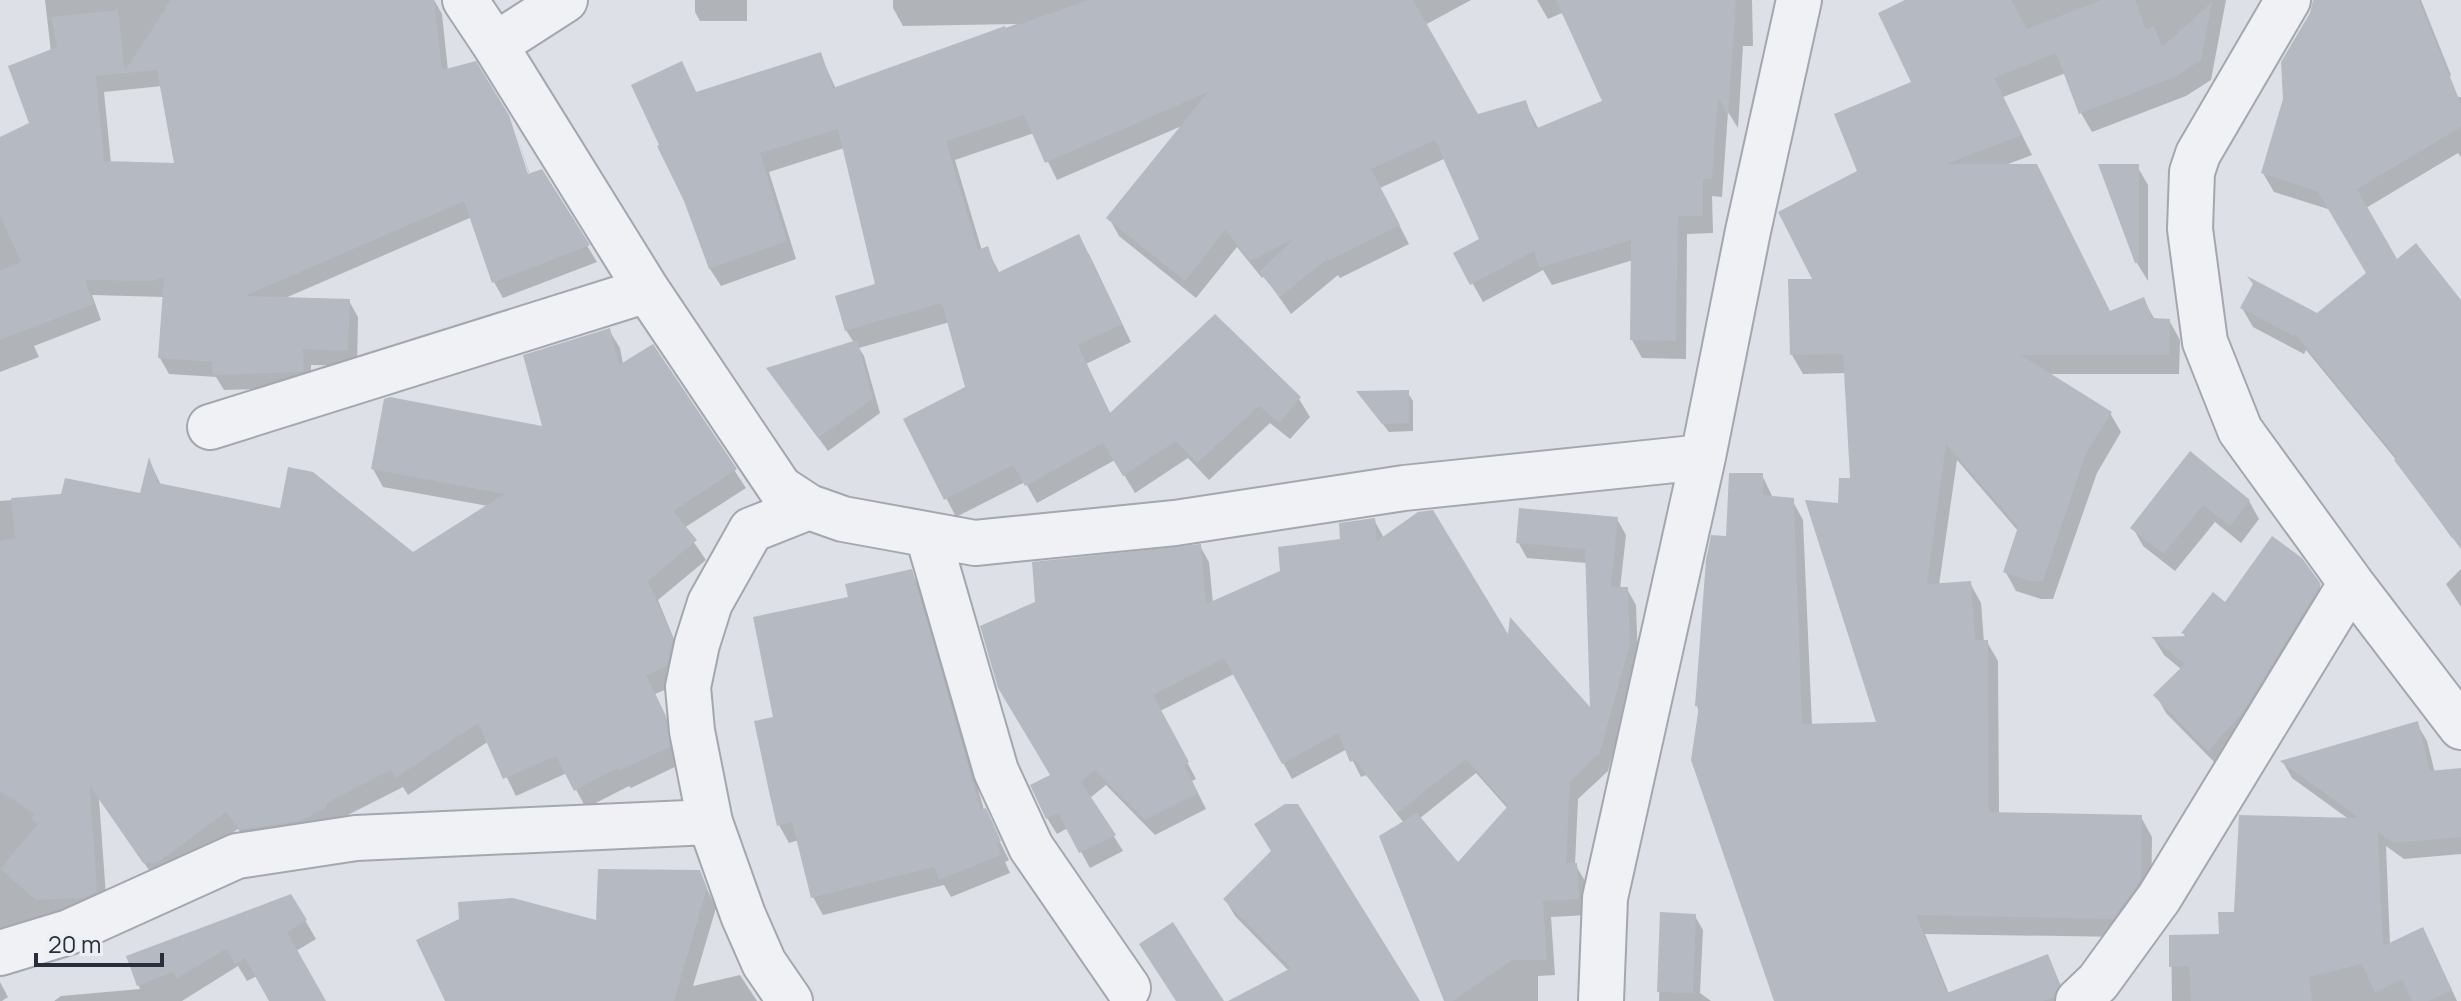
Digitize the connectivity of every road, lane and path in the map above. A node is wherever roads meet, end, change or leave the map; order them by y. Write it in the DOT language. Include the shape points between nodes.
graph roads {
  1 [pos="465,0"];
  2 [pos="565,0"];
  3 [pos="1799,0"];
  4 [pos="2288,0"];
  5 [pos="495,45"];
  6 [pos="647,290"];
  7 [pos="210,427"];
  8 [pos="1703,457"];
  9 [pos="809,507"];
  10 [pos="928,536"];
  11 [pos="2351,583"];
  12 [pos="2461,727"];
  13 [pos="710,822"];
  14 [pos="0,953"];
  15 [pos="1128,988"];
  16 [pos="790,1001"];
  17 [pos="1601,1001"];
  18 [pos="2078,1001"];
  1 -- 5 [label="street"];
  2 -- 5 [label="street"];
  3 -- 8 [label="street"];
  4 -- 11 [label="street" via="2198,154 2192,172 2190,229 2205,342 2240,430"];
  5 -- 6 [label="street"];
  6 -- 7 [label="street"];
  6 -- 9 [label="street" via="780,488"];
  8 -- 10 [label="street" via="1404,488 1175,523 975,543"];
  8 -- 17 [label="street" via="1605,898"];
  9 -- 10 [label="street"];
  9 -- 13 [label="street" via="751,530 710,603 697,644 688,687"];
  10 -- 15 [label="street" via="996,771 1031,847"];
  11 -- 12 [label="street"];
  11 -- 18 [label="street" via="2159,898"];
  13 -- 14 [label="street" via="356,838 237,856 69,932"];
  13 -- 16 [label="street" via="764,963"];
}
